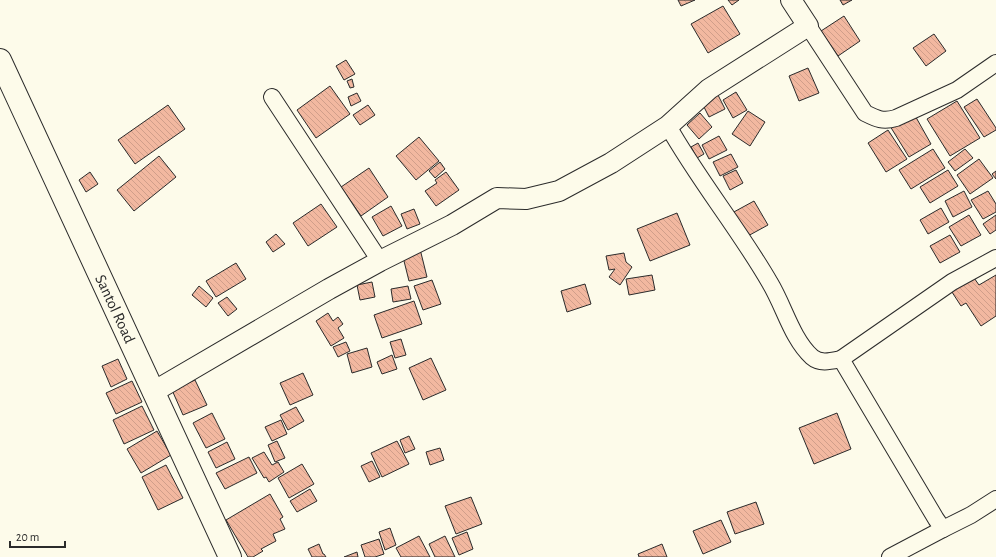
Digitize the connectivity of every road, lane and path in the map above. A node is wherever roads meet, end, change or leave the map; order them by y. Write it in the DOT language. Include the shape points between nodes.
graph roads {
  1 [pos="791,0"];
  2 [pos="808,26"];
  3 [pos="0,60"];
  4 [pos="996,63"];
  5 [pos="272,97"];
  6 [pos="668,126"];
  7 [pos="996,258"];
  8 [pos="380,261"];
  9 [pos="841,359"];
  10 [pos="153,392"];
  11 [pos="996,499"];
  12 [pos="943,529"];
  13 [pos="230,557"];
  14 [pos="890,557"];
  1 -- 2 [label="street"];
  2 -- 4 [label="street" via="865,112 887,121 957,90"];
  2 -- 6 [label="street" via="709,89"];
  3 -- 10 [label="main road, Santol Road"];
  5 -- 8 [label="street"];
  6 -- 8 [label="street" via="612,163 559,191 526,199 497,198 452,225"];
  6 -- 9 [label="street" via="685,156 771,284 802,347 814,358 826,362"];
  7 -- 9 [label="street" via="952,282"];
  8 -- 10 [label="street"];
  9 -- 12 [label="street"];
  10 -- 13 [label="main road, Santol Road"];
  11 -- 12 [label="street"];
  12 -- 14 [label="street"];
}
